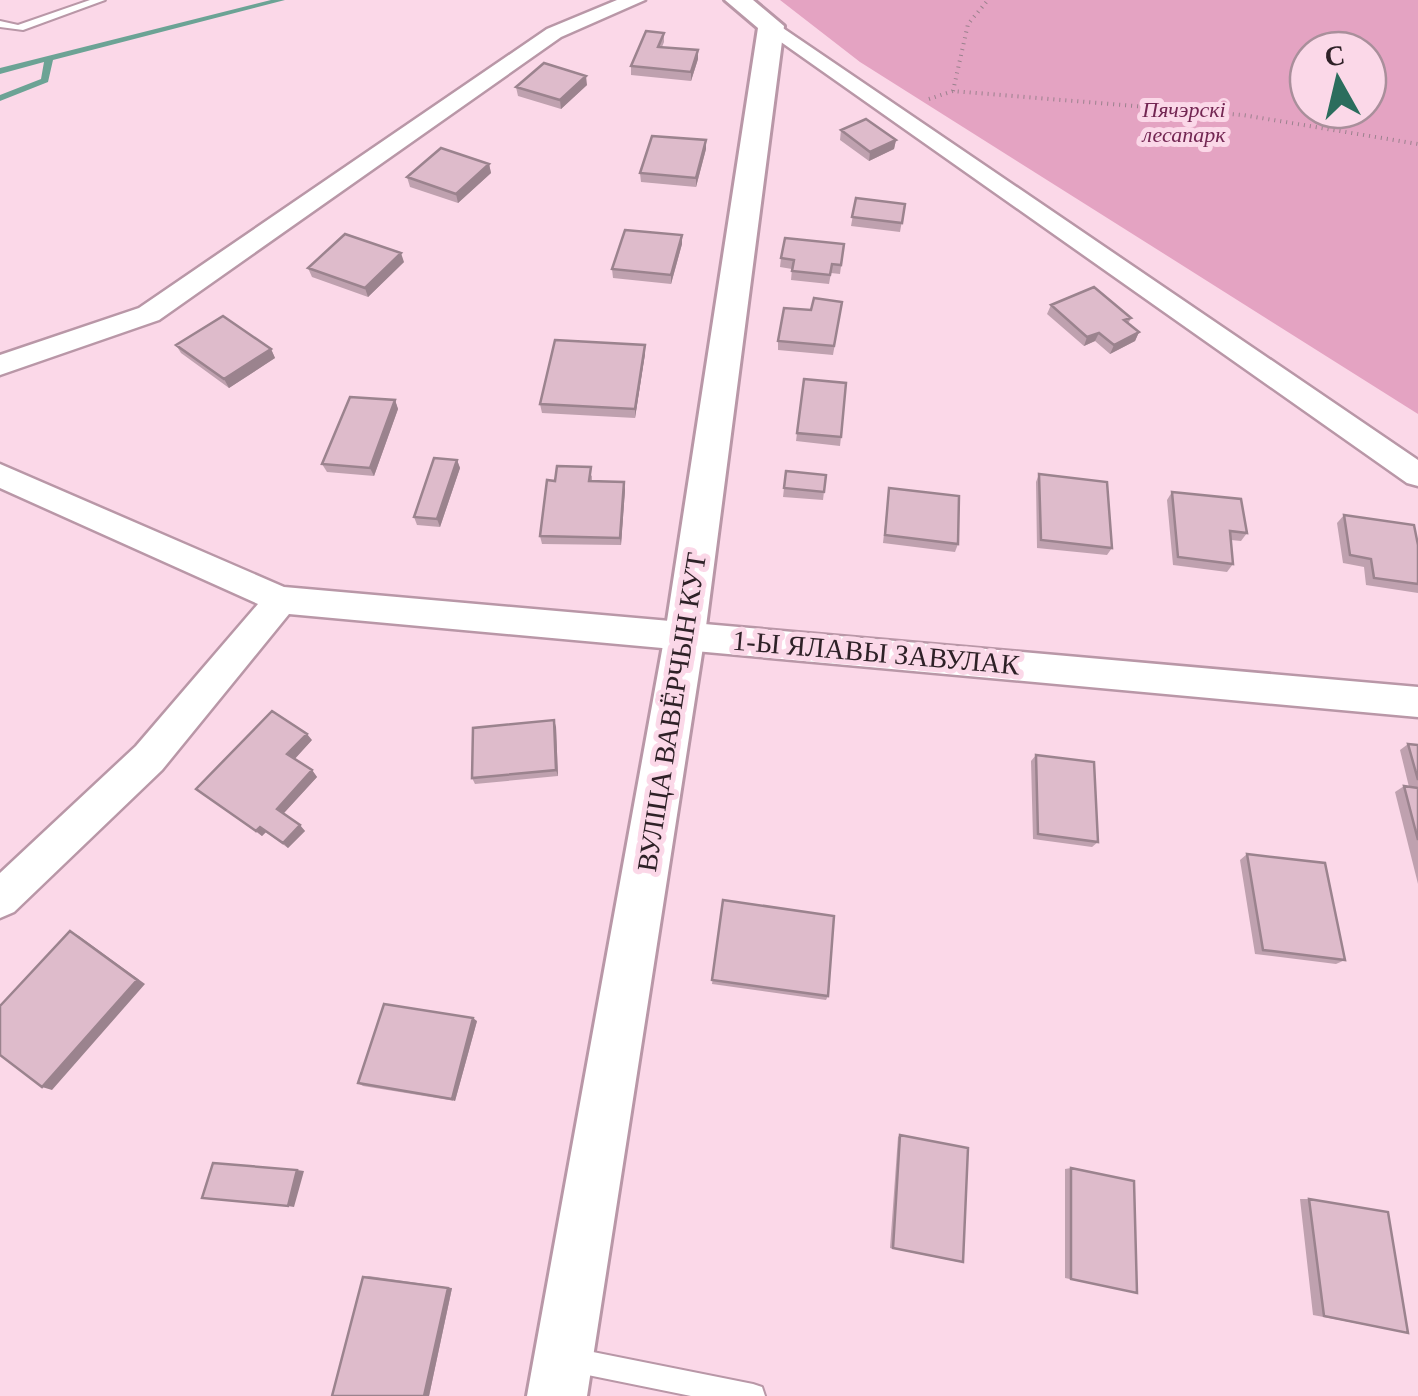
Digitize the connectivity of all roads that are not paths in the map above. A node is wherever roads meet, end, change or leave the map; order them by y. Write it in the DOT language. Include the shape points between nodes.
graph roads {
  1 [pos="100,0"];
  2 [pos="634,0"];
  3 [pos="737,0"];
  4 [pos="0,24"];
  5 [pos="772,26"];
  6 [pos="0,365"];
  7 [pos="1418,474"];
  8 [pos="0,476"];
  9 [pos="281,600"];
  10 [pos="685,634"];
  11 [pos="1418,702"];
  12 [pos="0,899"];
  13 [pos="560,1377"];
  14 [pos="753,1396"];
  1 -- 4 [label="lane" via="19,28"];
  2 -- 6 [label="street" via="554,33 149,314"];
  3 -- 5 [label="street"];
  5 -- 7 [label="street"];
  5 -- 10 [label="street, ВУЛІЦА ВАВЁРЧЫН КУТ"];
  8 -- 9 [label="street, 1-Ы ЯЛАВЫ ЗАВУЛАК"];
  9 -- 10 [label="street, 1-Ы ЯЛАВЫ ЗАВУЛАК"];
  9 -- 12 [label="street" via="148,758"];
  10 -- 11 [label="street, 1-Ы ЯЛАВЫ ЗАВУЛАК"];
  10 -- 13 [label="street, ВУЛІЦА ВАВЁРЧЫН КУТ"];
  13 -- 14 [label="lane"];
}
